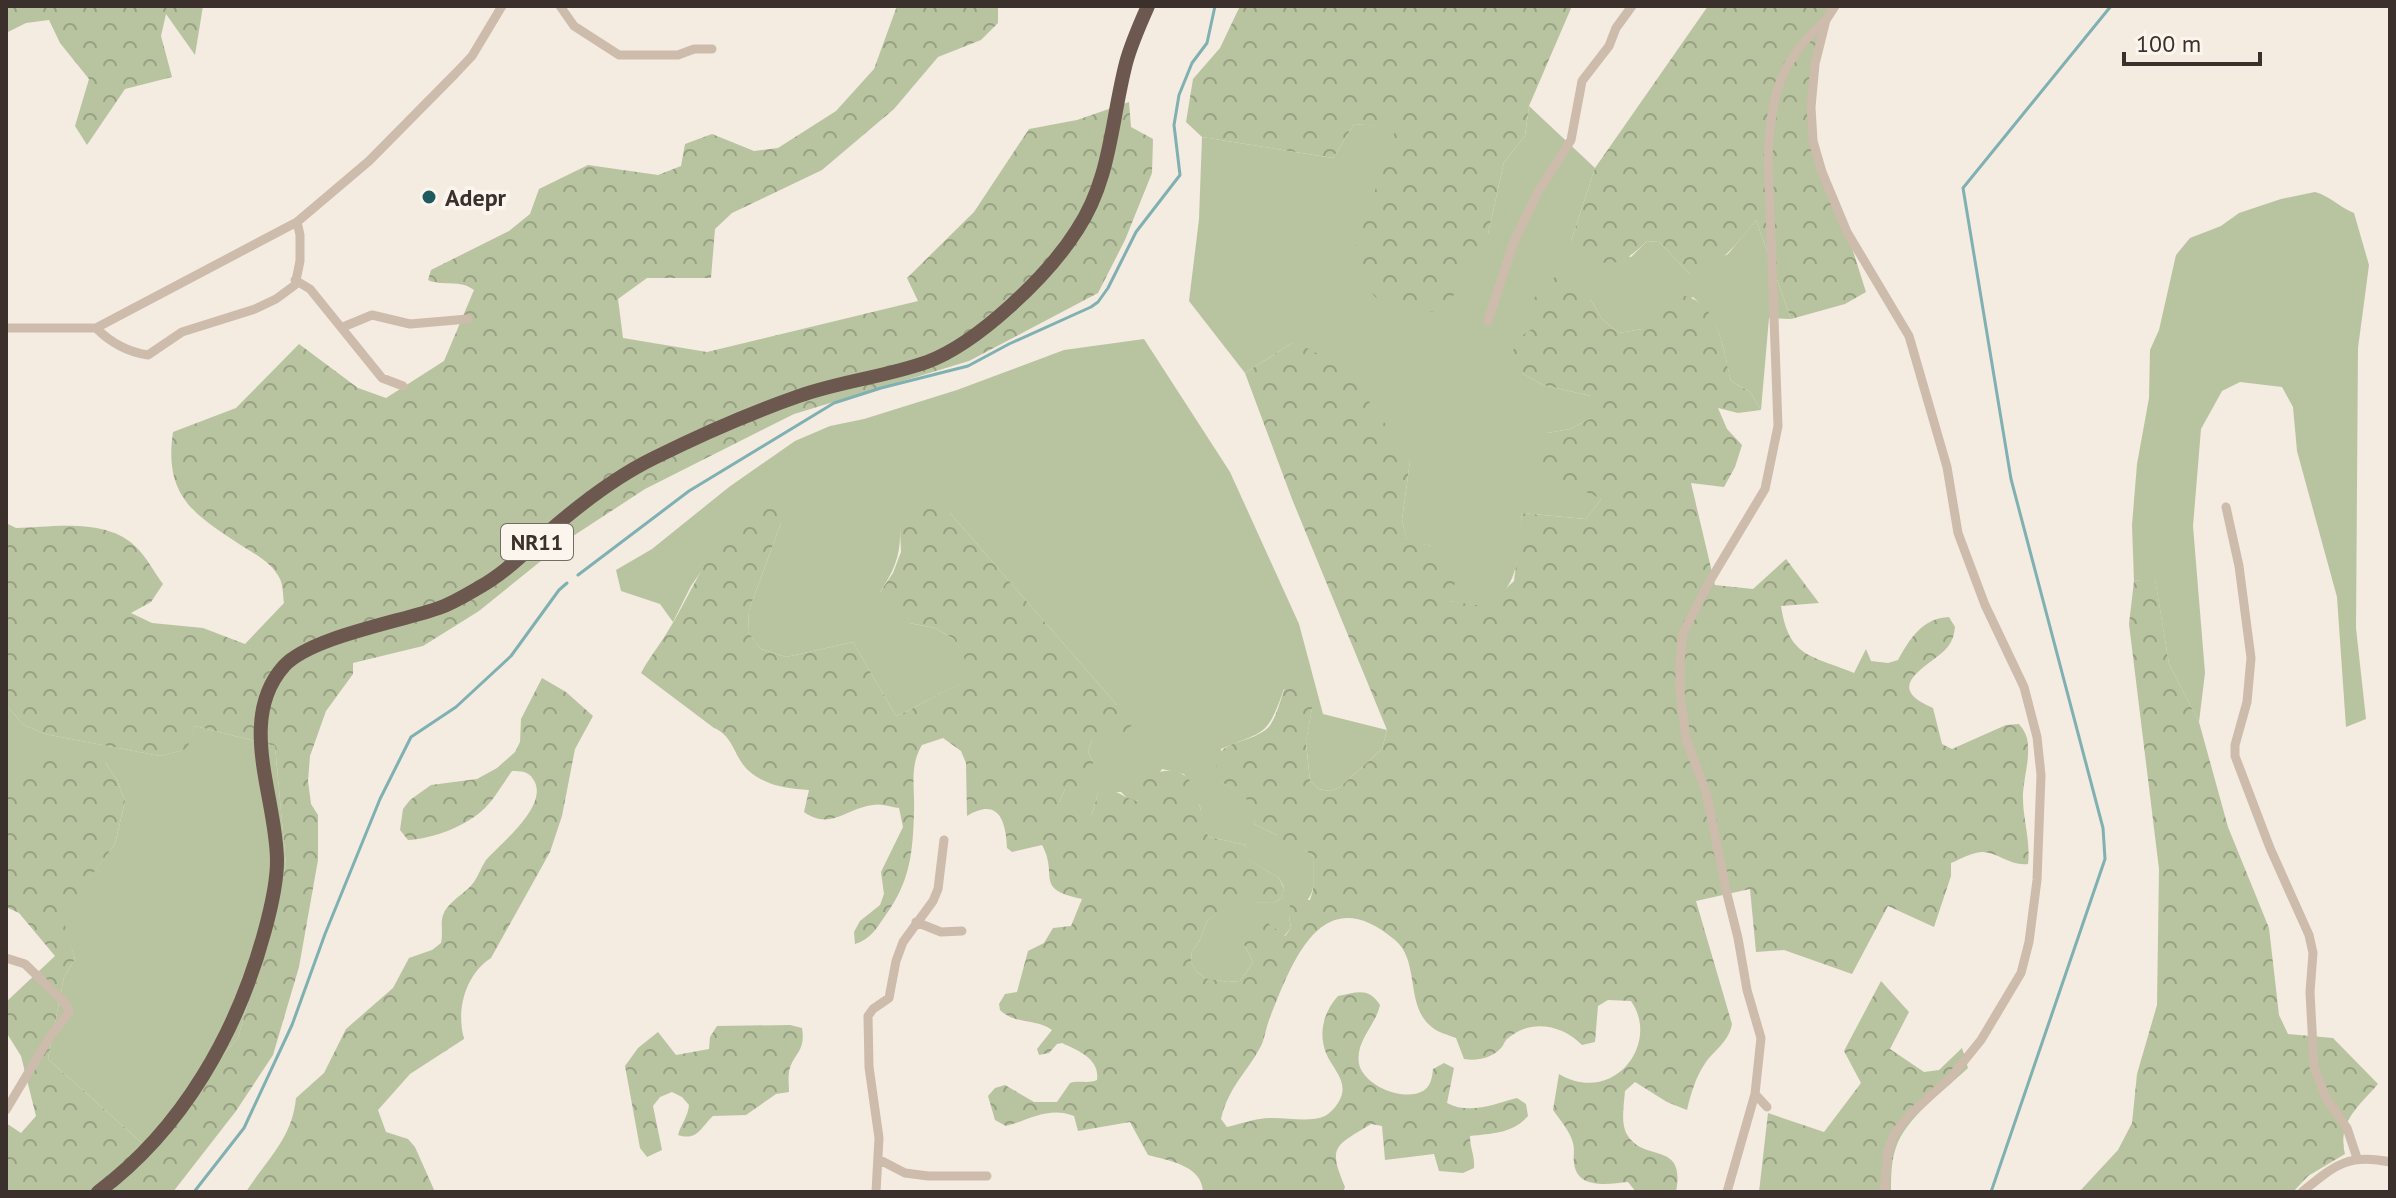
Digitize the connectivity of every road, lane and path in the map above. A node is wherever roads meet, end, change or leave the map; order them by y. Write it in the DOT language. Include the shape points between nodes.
graph roads {
  1 [pos="502,6"];
  2 [pos="560,6"];
  3 [pos="1148,6"];
  4 [pos="1632,6"];
  5 [pos="1835,6"];
  6 [pos="1826,20"];
  7 [pos="712,49"];
  8 [pos="297,222"];
  9 [pos="295,280"];
  10 [pos="468,319"];
  11 [pos="1488,321"];
  12 [pos="343,327"];
  13 [pos="6,328"];
  14 [pos="96,328"];
  15 [pos="403,386"];
  16 [pos="2226,507"];
  17 [pos="944,840"];
  18 [pos="916,922"];
  19 [pos="962,931"];
  20 [pos="6,958"];
  21 [pos="1755,1094"];
  22 [pos="1767,1107"];
  23 [pos="6,1110"];
  24 [pos="2357,1158"];
  25 [pos="878,1159"];
  26 [pos="2390,1162"];
  27 [pos="987,1176"];
  28 [pos="98,1192"];
  29 [pos="876,1192"];
  30 [pos="1727,1192"];
  31 [pos="1884,1192"];
  32 [pos="2302,1192"];
  1 -- 8 [label="street" via="472,56 445,85 369,161"];
  2 -- 7 [label="street" via="574,26 619,55"];
  3 -- 28 [label="highway, NR11" via="1127,58 1109,156 1092,206 1054,259 987,326 933,360 795,397 650,460 604,488 484,585 445,606 324,642 285,666 269,689 260,721 277,865 251,978 222,1045 195,1089 154,1141"];
  4 -- 11 [label="street" via="1582,81 1571,140 1513,244"];
  5 -- 6 [label="street"];
  6 -- 21 [label="street" via="1787,62 1770,122 1778,426 1765,489 1683,633 1680,661 1686,739 1706,792 1761,1038"];
  6 -- 31 [label="street" via="1815,64 1813,141 1847,232 1909,336 1947,467 1958,533 2024,687 2041,775 2037,880 2021,973 1981,1040 1894,1134"];
  8 -- 9 [label="street" via="300,261"];
  8 -- 14 [label="street"];
  9 -- 12 [label="street" via="310,289"];
  9 -- 14 [label="street" via="276,299 182,332 148,355 108,341"];
  10 -- 12 [label="street" via="410,324 372,315"];
  12 -- 15 [label="street" via="382,378"];
  13 -- 14 [label="street"];
  16 -- 24 [label="street" via="2251,658 2235,756 2309,935 2314,1067"];
  17 -- 18 [label="street" via="938,889"];
  18 -- 19 [label="street" via="941,932"];
  18 -- 25 [label="street" via="899,952 889,998 868,1016"];
  20 -- 23 [label="street" via="25,964 69,1012"];
  21 -- 22 [label="street"];
  21 -- 30 [label="street"];
  24 -- 26 [label="street"];
  24 -- 32 [label="street" via="2328,1171"];
  25 -- 27 [label="street" via="905,1173"];
  25 -- 29 [label="street"];
}
